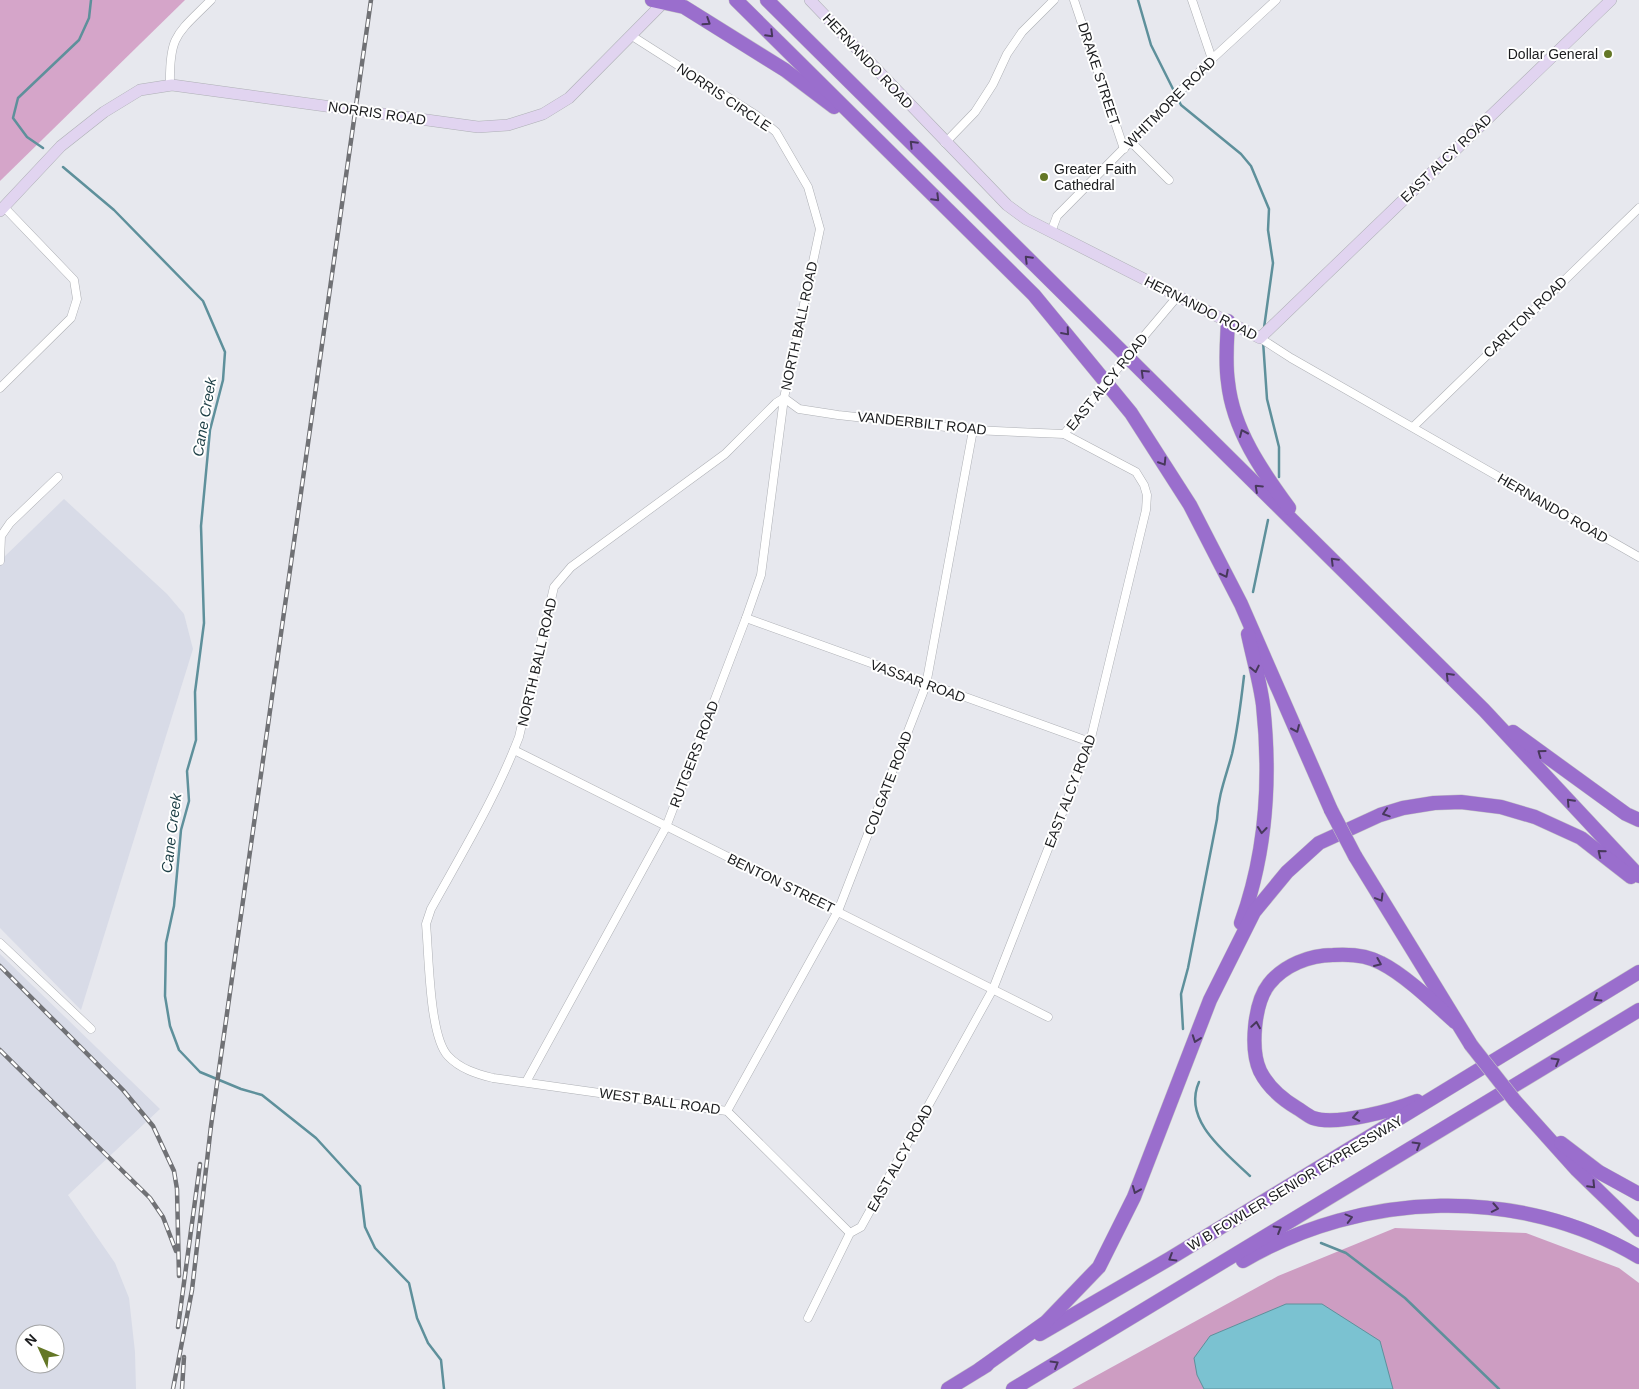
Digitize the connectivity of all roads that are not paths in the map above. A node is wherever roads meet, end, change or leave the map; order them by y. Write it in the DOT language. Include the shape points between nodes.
graph roads {
  1 [pos="210,0"];
  2 [pos="736,0"];
  3 [pos="767,0"];
  4 [pos="810,0"];
  5 [pos="1054,0"];
  6 [pos="1074,0"];
  7 [pos="1192,0"];
  8 [pos="1276,0"];
  9 [pos="1611,0"];
  10 [pos="660,1"];
  11 [pos="632,36"];
  12 [pos="1212,59"];
  13 [pos="170,85"];
  14 [pos="867,130"];
  15 [pos="945,142"];
  16 [pos="1131,142"];
  17 [pos="1124,149"];
  18 [pos="1169,180"];
  19 [pos="1639,208"];
  20 [pos="2,209"];
  21 [pos="820,228"];
  22 [pos="1051,232"];
  23 [pos="1177,297"];
  24 [pos="1228,321"];
  25 [pos="1260,338"];
  26 [pos="0,388"];
  27 [pos="784,398"];
  28 [pos="1412,427"];
  29 [pos="973,430"];
  30 [pos="1064,434"];
  31 [pos="58,477"];
  32 [pos="1306,534"];
  33 [pos="1639,557"];
  34 [pos="0,561"];
  35 [pos="1241,604"];
  36 [pos="746,618"];
  37 [pos="926,685"];
  38 [pos="1484,710"];
  39 [pos="1090,742"];
  40 [pos="514,750"];
  41 [pos="1639,820"];
  42 [pos="666,827"];
  43 [pos="1639,876"];
  44 [pos="1639,884"];
  45 [pos="838,911"];
  46 [pos="0,943"];
  47 [pos="1639,972"];
  48 [pos="1220,978"];
  49 [pos="993,990"];
  50 [pos="1639,1010"];
  51 [pos="1048,1017"];
  52 [pos="1455,1022"];
  53 [pos="91,1028"];
  54 [pos="454,1061"];
  55 [pos="526,1082"];
  56 [pos="1452,1087"];
  57 [pos="727,1111"];
  58 [pos="1535,1123"];
  59 [pos="1639,1194"];
  60 [pos="1639,1230"];
  61 [pos="850,1233"];
  62 [pos="1639,1257"];
  63 [pos="808,1318"];
  64 [pos="1131,1318"];
  65 [pos="980,1369"];
  66 [pos="948,1389"];
  67 [pos="1014,1389"];
  1 -- 13 [label="street" via="176,35 170,56"];
  2 -- 14 [label="highway, one-way"];
  32 -- 3 [label="highway, one-way"];
  4 -- 15 [label="main road, HERNANDO ROAD"];
  5 -- 15 [label="street" via="1022,32 975,112"];
  6 -- 17 [label="street, DRAKE STREET"];
  7 -- 12 [label="street"];
  8 -- 12 [label="street, WHITMORE ROAD"];
  9 -- 25 [label="main road, EAST ALCY ROAD"];
  10 -- 11 [label="main road, NORRIS ROAD"];
  10 -- 14 [label="highway, one-way" via="684,7 785,70"];
  11 -- 13 [label="main road, NORRIS ROAD" via="569,98 542,114 508,125 478,127"];
  11 -- 21 [label="street, NORRIS CIRCLE" via="756,115 776,132 808,187"];
  12 -- 16 [label="street, WHITMORE ROAD"];
  13 -- 20 [label="main road, NORRIS ROAD" via="140,90 104,112 61,146"];
  14 -- 35 [label="highway, one-way" via="1034,295 1132,413 1190,505"];
  15 -- 22 [label="main road, HERNANDO ROAD" via="1007,205"];
  16 -- 17 [label="street, WHITMORE ROAD"];
  16 -- 18 [label="street"];
  17 -- 22 [label="street, WHITMORE ROAD" via="1057,216"];
  19 -- 28 [label="street, CARLTON ROAD"];
  20 -- 26 [label="street" via="74,280 77,299 71,318"];
  21 -- 27 [label="street, NORTH BALL ROAD"];
  22 -- 23 [label="main road, HERNANDO ROAD"];
  23 -- 24 [label="main road, HERNANDO ROAD"];
  23 -- 30 [label="street, EAST ALCY ROAD, bridge"];
  24 -- 25 [label="main road, HERNANDO ROAD"];
  32 -- 24 [label="highway, one-way" via="1254,456 1235,413 1228,384"];
  25 -- 28 [label="street, HERNANDO ROAD"];
  27 -- 29 [label="street, VANDERBILT ROAD" via="798,410"];
  27 -- 36 [label="street, RUTGERS ROAD" via="760,575"];
  27 -- 40 [label="street, NORTH BALL ROAD" via="724,454 560,577 547,612"];
  28 -- 33 [label="street, HERNANDO ROAD"];
  29 -- 30 [label="street, VANDERBILT ROAD"];
  29 -- 37 [label="street, COLGATE ROAD"];
  30 -- 39 [label="street, EAST ALCY ROAD" via="1136,472 1147,495"];
  31 -- 34 [label="street" via="10,523 1,536"];
  38 -- 32 [label="highway, one-way"];
  35 -- 48 [label="highway, one-way" via="1262,704 1268,781 1260,851 1246,908"];
  35 -- 52 [label="highway, one-way, bridge" via="1331,810 1355,856"];
  36 -- 37 [label="street, VASSAR ROAD"];
  36 -- 42 [label="street, RUTGERS ROAD"];
  37 -- 39 [label="street, VASSAR ROAD"];
  37 -- 45 [label="street, COLGATE ROAD"];
  41 -- 38 [label="highway, one-way" via="1626,814"];
  43 -- 38 [label="highway, one-way"];
  39 -- 49 [label="street, EAST ALCY ROAD"];
  40 -- 42 [label="street, BENTON STREET"];
  40 -- 54 [label="street, NORTH BALL ROAD" via="500,786 430,909 426,924 435,1030 442,1048"];
  42 -- 45 [label="street, BENTON STREET"];
  42 -- 55 [label="street, RUTGERS ROAD"];
  44 -- 48 [label="highway, one-way" via="1582,838 1535,816 1501,807 1461,802 1403,808 1380,815 1319,844 1287,872 1254,912"];
  45 -- 49 [label="street, BENTON STREET"];
  45 -- 57 [label="street, COLGATE ROAD"];
  46 -- 53 [label="street"];
  47 -- 56 [label="highway, W B FOWLER SENIOR EXPRESSWAY, one-way"];
  48 -- 65 [label="highway, one-way" via="1134,1196 1099,1267 1046,1322"];
  49 -- 51 [label="street, BENTON STREET"];
  49 -- 61 [label="street, EAST ALCY ROAD" via="862,1227"];
  64 -- 50 [label="highway, one-way"];
  56 -- 52 [label="highway, one-way" via="1393,1110 1347,1119 1314,1118 1280,1097 1260,1071 1253,1039 1258,1011 1268,984 1291,965 1319,955 1350,954 1380,962"];
  52 -- 58 [label="highway, bridge"];
  54 -- 55 [label="street, WEST BALL ROAD" via="479,1074"];
  55 -- 57 [label="street, WEST BALL ROAD"];
  56 -- 65 [label="highway, W B FOWLER SENIOR EXPRESSWAY, one-way" via="1170,1259"];
  57 -- 61 [label="street, WEST BALL ROAD"];
  58 -- 59 [label="highway" via="1599,1172"];
  58 -- 60 [label="highway, one-way" via="1600,1194"];
  61 -- 63 [label="street, EAST ALCY ROAD"];
  64 -- 62 [label="highway, one-way" via="1196,1289 1294,1234 1354,1216 1412,1206 1478,1205 1538,1217 1613,1242"];
  67 -- 64 [label="highway, one-way"];
  65 -- 66 [label="highway, W B FOWLER SENIOR EXPRESSWAY"];
}
